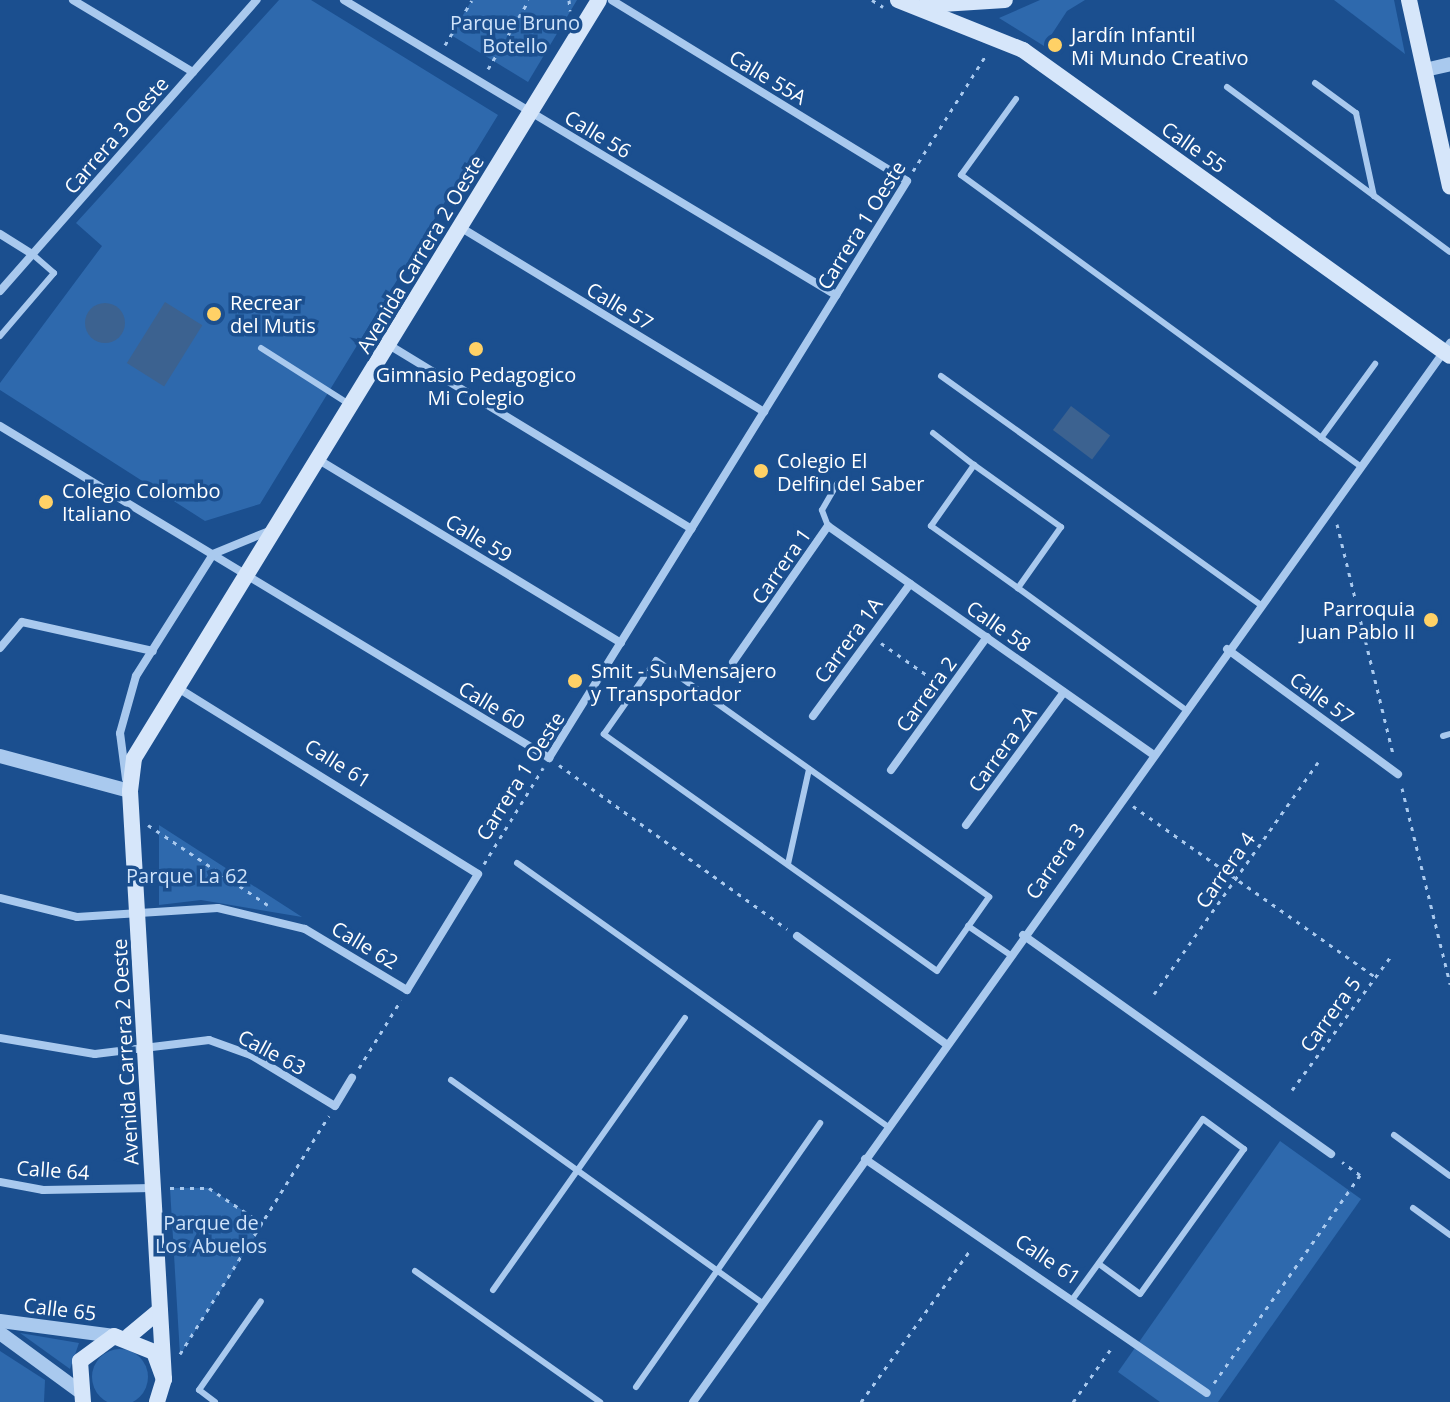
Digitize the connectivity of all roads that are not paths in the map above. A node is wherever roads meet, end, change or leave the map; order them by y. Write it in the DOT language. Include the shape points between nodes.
graph roads {
  1 [pos="73,0"];
  2 [pos="257,0"];
  3 [pos="344,0"];
  4 [pos="599,0"];
  5 [pos="612,0"];
  6 [pos="1005,0"];
  7 [pos="1409,0"];
  8 [pos="904,2"];
  9 [pos="1450,64"];
  10 [pos="1425,70"];
  11 [pos="193,72"];
  12 [pos="1315,83"];
  13 [pos="1227,87"];
  14 [pos="1016,99"];
  15 [pos="530,112"];
  16 [pos="907,181"];
  17 [pos="1450,187"];
  18 [pos="1374,196"];
  19 [pos="460,227"];
  20 [pos="0,234"];
  21 [pos="1450,252"];
  22 [pos="32,254"];
  23 [pos="0,291"];
  24 [pos="836,295"];
  25 [pos="0,336"];
  26 [pos="389,345"];
  27 [pos="261,348"];
  28 [pos="1448,350"];
  29 [pos="1375,364"];
  30 [pos="941,376"];
  31 [pos="352,406"];
  32 [pos="764,412"];
  33 [pos="0,426"];
  34 [pos="933,433"];
  35 [pos="1321,438"];
  36 [pos="319,460"];
  37 [pos="974,465"];
  38 [pos="1360,466"];
  39 [pos="837,484"];
  40 [pos="828,526"];
  41 [pos="277,528"];
  42 [pos="692,529"];
  43 [pos="213,554"];
  44 [pos="248,575"];
  45 [pos="910,584"];
  46 [pos="1018,588"];
  47 [pos="1260,604"];
  48 [pos="987,637"];
  49 [pos="621,643"];
  50 [pos="0,648"];
  51 [pos="1227,649"];
  52 [pos="153,651"];
  53 [pos="733,662"];
  54 [pos="177,687"];
  55 [pos="1064,692"];
  56 [pos="1183,708"];
  57 [pos="813,716"];
  58 [pos="1151,753"];
  59 [pos="0,756"];
  60 [pos="549,758"];
  61 [pos="809,769"];
  62 [pos="891,770"];
  63 [pos="1398,774"];
  64 [pos="130,791"];
  65 [pos="966,825"];
  66 [pos="517,863"];
  67 [pos="788,864"];
  68 [pos="0,898"];
  69 [pos="137,913"];
  70 [pos="968,926"];
  71 [pos="1023,935"];
  72 [pos="797,936"];
  73 [pos="1009,954"];
  74 [pos="407,990"];
  75 [pos="685,1018"];
  76 [pos="0,1038"];
  77 [pos="946,1044"];
  78 [pos="145,1047"];
  79 [pos="352,1078"];
  80 [pos="451,1080"];
  81 [pos="820,1123"];
  82 [pos="888,1127"];
  83 [pos="1394,1135"];
  84 [pos="1331,1154"];
  85 [pos="865,1159"];
  86 [pos="578,1171"];
  87 [pos="1450,1176"];
  88 [pos="0,1182"];
  89 [pos="153,1188"];
  90 [pos="1413,1208"];
  91 [pos="1450,1235"];
  92 [pos="1099,1264"];
  93 [pos="718,1270"];
  94 [pos="415,1271"];
  95 [pos="493,1290"];
  96 [pos="1072,1300"];
  97 [pos="261,1301"];
  98 [pos="763,1303"];
  99 [pos="160,1310"];
  100 [pos="0,1321"];
  101 [pos="0,1333"];
  102 [pos="122,1336"];
  103 [pos="636,1387"];
  104 [pos="1207,1393"];
  105 [pos="162,1394"];
  106 [pos="80,1396"];
  107 [pos="215,1402"];
  108 [pos="600,1402"];
  109 [pos="693,1402"];
  1 -- 11 [label="street"];
  2 -- 11 [label="street, Carrera 3 Oeste"];
  3 -- 15 [label="street, Calle 56"];
  4 -- 15 [label="main road, Avenida Carrera 2 Oeste"];
  5 -- 16 [label="street, Calle 55A"];
  6 -- 8 [label="main road"];
  7 -- 10 [label="main road"];
  8 -- 28 [label="main road, Calle 55" via="1023,50"];
  9 -- 10 [label="street"];
  10 -- 17 [label="main road"];
  11 -- 22 [label="street, Carrera 3 Oeste"];
  12 -- 18 [label="lane" via="1356,113"];
  13 -- 18 [label="lane"];
  14 -- 35 [label="lane" via="961,175"];
  15 -- 19 [label="main road, Avenida Carrera 2 Oeste"];
  15 -- 24 [label="street, Calle 56"];
  16 -- 24 [label="street, Carrera 1 Oeste"];
  18 -- 21 [label="lane"];
  19 -- 26 [label="main road, Avenida Carrera 2 Oeste"];
  19 -- 32 [label="street, Calle 57"];
  20 -- 22 [label="street"];
  22 -- 23 [label="street, Carrera 3 Oeste"];
  22 -- 25 [label="lane" via="54,273"];
  24 -- 32 [label="street, Carrera 1 Oeste"];
  26 -- 31 [label="main road, Avenida Carrera 2 Oeste"];
  26 -- 42 [label="street"];
  27 -- 31 [label="lane"];
  28 -- 38 [label="street, Carrera 3"];
  29 -- 35 [label="lane"];
  30 -- 47 [label="lane"];
  31 -- 36 [label="main road, Avenida Carrera 2 Oeste"];
  32 -- 42 [label="street, Carrera 1 Oeste"];
  33 -- 43 [label="street, Calle 60"];
  34 -- 37 [label="lane"];
  35 -- 38 [label="lane"];
  36 -- 41 [label="main road, Avenida Carrera 2 Oeste"];
  36 -- 49 [label="street, Calle 59"];
  37 -- 46 [label="lane" via="931,526"];
  37 -- 46 [label="lane" via="1061,527"];
  38 -- 47 [label="street, Carrera 3"];
  39 -- 40 [label="lane, Carrera 1" via="822,510"];
  40 -- 45 [label="street, Calle 58"];
  40 -- 53 [label="street, Carrera 1"];
  41 -- 43 [label="street"];
  41 -- 44 [label="main road, Avenida Carrera 2 Oeste"];
  42 -- 49 [label="street, Carrera 1 Oeste"];
  43 -- 44 [label="street, Calle 60"];
  43 -- 52 [label="street, Avenida Carrera 2 Oeste"];
  44 -- 54 [label="main road, Avenida Carrera 2 Oeste"];
  44 -- 60 [label="street, Calle 60"];
  45 -- 48 [label="street, Calle 58"];
  45 -- 57 [label="street, Carrera 1A"];
  46 -- 56 [label="lane"];
  47 -- 51 [label="street, Carrera 3"];
  48 -- 55 [label="street, Calle 58"];
  48 -- 62 [label="street, Carrera 2"];
  49 -- 60 [label="street, Carrera 1 Oeste"];
  50 -- 52 [label="street" via="22,622"];
  51 -- 56 [label="street, Carrera 3"];
  51 -- 63 [label="street, Calle 57"];
  52 -- 64 [label="street, Avenida Carrera 2 Oeste" via="136,676 120,733"];
  54 -- 64 [label="main road, Avenida Carrera 2 Oeste" via="134,758"];
  54 -- 74 [label="street, Calle 61" via="478,874"];
  55 -- 58 [label="street, Calle 58"];
  55 -- 65 [label="street, Carrera 2A"];
  56 -- 58 [label="street, Carrera 3"];
  58 -- 71 [label="street, Carrera 3"];
  59 -- 64 [label="street"];
  61 -- 67 [label="lane"];
  61 -- 67 [label="lane" via="656,660 604,734"];
  61 -- 70 [label="lane" via="989,897"];
  64 -- 69 [label="main road, Avenida Carrera 2 Oeste"];
  66 -- 82 [label="lane"];
  67 -- 70 [label="lane" via="937,971"];
  68 -- 69 [label="street, Calle 62" via="64,916"];
  69 -- 74 [label="street, Calle 62" via="209,906 305,929"];
  69 -- 78 [label="main road, Avenida Carrera 2 Oeste"];
  70 -- 73 [label="lane"];
  71 -- 73 [label="street, Carrera 3"];
  71 -- 84 [label="street"];
  72 -- 77 [label="street"];
  73 -- 77 [label="street, Carrera 3"];
  75 -- 86 [label="lane"];
  76 -- 78 [label="street, Calle 63" via="82,1054"];
  77 -- 82 [label="street, Carrera 3"];
  78 -- 79 [label="street, Calle 63" via="182,1040 233,1047 335,1106"];
  78 -- 89 [label="main road, Avenida Carrera 2 Oeste"];
  80 -- 86 [label="lane"];
  81 -- 93 [label="lane"];
  82 -- 85 [label="street, Carrera 3"];
  83 -- 87 [label="lane"];
  85 -- 96 [label="street, Calle 61"];
  85 -- 98 [label="street, Carrera 3"];
  86 -- 93 [label="lane"];
  86 -- 95 [label="lane"];
  88 -- 89 [label="street, Calle 64" via="43,1190"];
  89 -- 99 [label="main road, Avenida Carrera 2 Oeste"];
  90 -- 91 [label="lane"];
  92 -- 92 [label="lane" via="1203,1119 1244,1149 1140,1294"];
  92 -- 96 [label="lane"];
  93 -- 98 [label="lane"];
  93 -- 103 [label="lane"];
  94 -- 108 [label="lane"];
  96 -- 104 [label="street, Calle 61"];
  97 -- 107 [label="lane" via="199,1390"];
  98 -- 109 [label="street, Carrera 3"];
  99 -- 102 [label="main road"];
  99 -- 105 [label="main road, Avenida Carrera 2 Oeste"];
  100 -- 102 [label="street, Calle 65"];
  101 -- 106 [label="street, Calle 65"];
  102 -- 105 [label="main road" via="154,1352"];
  102 -- 106 [label="main road" via="80,1361"];
}
